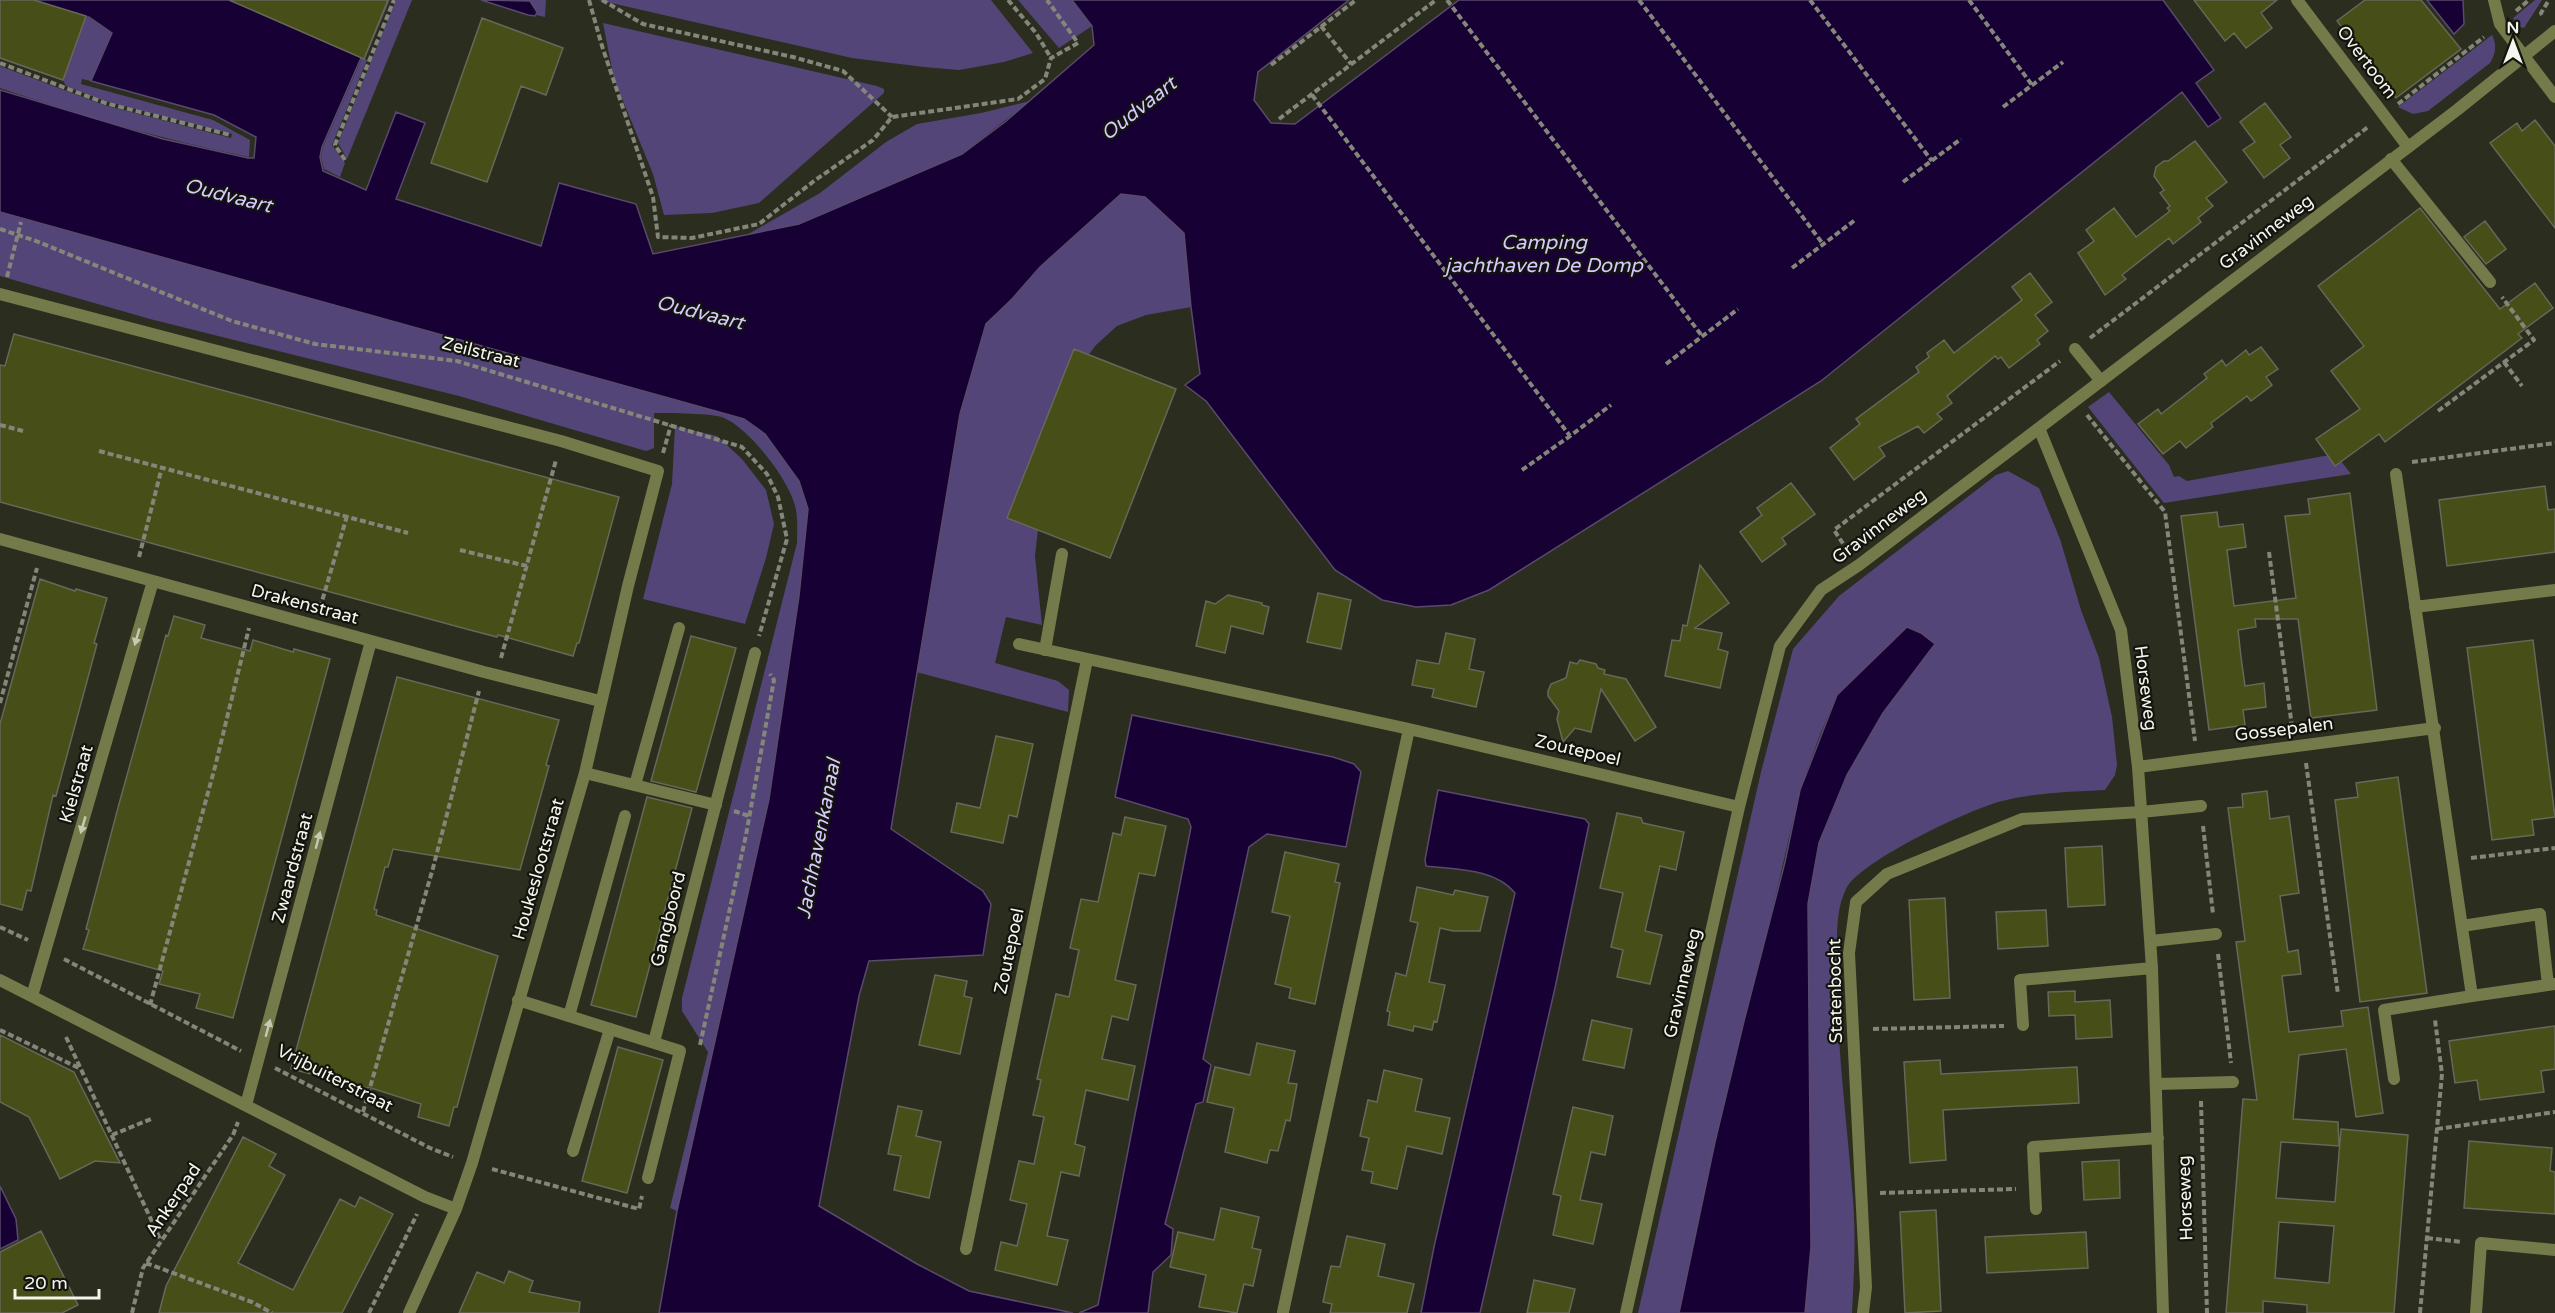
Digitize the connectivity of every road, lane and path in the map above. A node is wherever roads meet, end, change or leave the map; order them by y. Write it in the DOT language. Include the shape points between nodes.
graph roads {
  1 [pos="394,0"];
  2 [pos="589,0"];
  3 [pos="602,0"];
  4 [pos="1008,0"];
  5 [pos="1047,0"];
  6 [pos="1356,0"];
  7 [pos="1436,0"];
  8 [pos="1447,0"];
  9 [pos="1639,0"];
  10 [pos="1810,0"];
  11 [pos="1968,0"];
  12 [pos="2297,0"];
  13 [pos="2494,0"];
  14 [pos="2529,0"];
  15 [pos="2500,24"];
  16 [pos="1321,26"];
  17 [pos="2555,31"];
  18 [pos="2524,56"];
  19 [pos="1051,58"];
  20 [pos="2063,62"];
  21 [pos="0,63"];
  22 [pos="1351,64"];
  23 [pos="1271,65"];
  24 [pos="2032,85"];
  25 [pos="1312,94"];
  26 [pos="2555,97"];
  27 [pos="2003,107"];
  28 [pos="2384,115"];
  29 [pos="892,117"];
  30 [pos="1279,118"];
  31 [pos="230,135"];
  32 [pos="1961,139"];
  33 [pos="2408,147"];
  34 [pos="2391,159"];
  35 [pos="345,160"];
  36 [pos="1932,161"];
  37 [pos="1903,182"];
  38 [pos="1855,220"];
  39 [pos="21,222"];
  40 [pos="0,229"];
  41 [pos="17,235"];
  42 [pos="1823,244"];
  43 [pos="1792,268"];
  44 [pos="2490,282"];
  45 [pos="1,295"];
  46 [pos="1738,309"];
  47 [pos="1702,336"];
  48 [pos="2075,349"];
  49 [pos="2504,362"];
  50 [pos="1666,364"];
  51 [pos="2101,381"];
  52 [pos="2522,386"];
  53 [pos="2076,400"];
  54 [pos="1611,405"];
  55 [pos="2438,411"];
  56 [pos="0,425"];
  57 [pos="671,425"];
  58 [pos="2038,428"];
  59 [pos="23,431"];
  60 [pos="1570,436"];
  61 [pos="561,441"];
  62 [pos="2555,443"];
  63 [pos="99,450"];
  64 [pos="162,467"];
  65 [pos="1522,470"];
  66 [pos="658,471"];
  67 [pos="2396,474"];
  68 [pos="347,516"];
  69 [pos="408,533"];
  70 [pos="0,539"];
  71 [pos="42,550"];
  72 [pos="460,550"];
  73 [pos="2269,552"];
  74 [pos="1062,554"];
  75 [pos="1859,565"];
  76 [pos="527,566"];
  77 [pos="134,576"];
  78 [pos="153,581"];
  79 [pos="2555,590"];
  80 [pos="2415,607"];
  81 [pos="254,609"];
  82 [pos="315,626"];
  83 [pos="679,628"];
  84 [pos="371,641"];
  85 [pos="1018,644"];
  86 [pos="1045,650"];
  87 [pos="755,653"];
  88 [pos="1087,660"];
  89 [pos="484,672"];
  90 [pos="496,676"];
  91 [pos="600,701"];
  92 [pos="0,703"];
  93 [pos="2435,728"];
  94 [pos="1409,729"];
  95 [pos="2299,745"];
  96 [pos="2197,759"];
  97 [pos="2138,766"];
  98 [pos="585,773"];
  99 [pos="635,785"];
  100 [pos="716,805"];
  101 [pos="2201,806"];
  102 [pos="1739,807"];
  103 [pos="2141,812"];
  104 [pos="625,816"];
  105 [pos="2555,848"];
  106 [pos="2453,860"];
  107 [pos="2462,926"];
  108 [pos="0,927"];
  109 [pos="2216,934"];
  110 [pos="2151,942"];
  111 [pos="47,950"];
  112 [pos="2152,968"];
  113 [pos="0,980"];
  114 [pos="2552,984"];
  115 [pos="2338,994"];
  116 [pos="32,996"];
  117 [pos="2472,996"];
  118 [pos="518,1000"];
  119 [pos="2433,1002"];
  120 [pos="150,1005"];
  121 [pos="52,1007"];
  122 [pos="569,1016"];
  123 [pos="2023,1025"];
  124 [pos="610,1029"];
  125 [pos="1853,1029"];
  126 [pos="0,1030"];
  127 [pos="654,1042"];
  128 [pos="698,1055"];
  129 [pos="259,1060"];
  130 [pos="81,1069"];
  131 [pos="2394,1079"];
  132 [pos="2233,1082"];
  133 [pos="2200,1083"];
  134 [pos="2157,1084"];
  135 [pos="246,1105"];
  136 [pos="363,1112"];
  137 [pos="2555,1112"];
  138 [pos="151,1119"];
  139 [pos="2437,1129"];
  140 [pos="112,1135"];
  141 [pos="2158,1138"];
  142 [pos="573,1151"];
  143 [pos="472,1163"];
  144 [pos="648,1178"];
  145 [pos="2035,1189"];
  146 [pos="1861,1194"];
  147 [pos="649,1196"];
  148 [pos="425,1197"];
  149 [pos="641,1199"];
  150 [pos="456,1209"];
  151 [pos="2036,1209"];
  152 [pos="2427,1238"];
  153 [pos="162,1241"];
  154 [pos="2481,1243"];
  155 [pos="966,1249"];
  156 [pos="2555,1250"];
  157 [pos="146,1263"];
  158 [pos="1283,1312"];
  159 [pos="132,1313"];
  160 [pos="272,1313"];
  161 [pos="369,1313"];
  162 [pos="409,1313"];
  163 [pos="1626,1313"];
  164 [pos="1863,1313"];
  165 [pos="2163,1313"];
  166 [pos="2207,1313"];
  167 [pos="2420,1313"];
  168 [pos="2476,1313"];
  1 -- 35 [label="path" via="335,145"];
  2 -- 29 [label="path" via="653,196 658,237 692,238 759,224 873,140"];
  3 -- 29 [label="path" via="643,24 843,71"];
  4 -- 19 [label="path"];
  5 -- 19 [label="path" via="1078,43"];
  6 -- 16 [label="path"];
  7 -- 22 [label="path"];
  8 -- 47 [label="path"];
  9 -- 42 [label="path"];
  10 -- 36 [label="path"];
  11 -- 24 [label="path"];
  12 -- 28 [label="street, Overtoom"];
  13 -- 15 [label="street"];
  14 -- 15 [label="path"];
  15 -- 18 [label="street"];
  15 -- 28 [label="path"];
  16 -- 22 [label="path"];
  16 -- 23 [label="path"];
  17 -- 18 [label="street, Gravinneweg"];
  18 -- 26 [label="street"];
  18 -- 33 [label="street, Gravinneweg"];
  19 -- 29 [label="path" via="1045,79 1018,99"];
  20 -- 24 [label="path"];
  21 -- 31 [label="path" via="97,100"];
  22 -- 25 [label="path"];
  24 -- 27 [label="path"];
  25 -- 30 [label="path"];
  25 -- 60 [label="path"];
  28 -- 33 [label="street, Overtoom"];
  28 -- 48 [label="path"];
  32 -- 36 [label="path"];
  33 -- 34 [label="street, Gravinneweg"];
  34 -- 44 [label="street"];
  34 -- 51 [label="street, Gravinneweg"];
  36 -- 37 [label="path"];
  38 -- 42 [label="path"];
  39 -- 41 [label="path"];
  40 -- 41 [label="path, Zeilstraat"];
  41 -- 45 [label="path"];
  41 -- 57 [label="path, Zeilstraat" via="232,321 315,344 457,361"];
  42 -- 43 [label="path"];
  44 -- 49 [label="path" via="2534,340"];
  45 -- 61 [label="street"];
  46 -- 47 [label="path"];
  47 -- 50 [label="path"];
  48 -- 51 [label="street"];
  48 -- 75 [label="path" via="1834,530"];
  49 -- 52 [label="path"];
  49 -- 55 [label="path"];
  51 -- 53 [label="street, Gravinneweg"];
  53 -- 58 [label="street, Gravinneweg"];
  53 -- 96 [label="path" via="2165,512"];
  54 -- 60 [label="path"];
  56 -- 59 [label="path"];
  57 -- 66 [label="path"];
  57 -- 87 [label="path, Zeilstraat" via="742,447 767,474 778,497 787,539"];
  58 -- 75 [label="street, Gravinneweg"];
  58 -- 97 [label="street, Horseweg" via="2121,630"];
  60 -- 65 [label="path"];
  61 -- 66 [label="street"];
  61 -- 76 [label="path"];
  62 -- 67 [label="path" via="2394,465"];
  63 -- 64 [label="path"];
  64 -- 68 [label="path"];
  64 -- 77 [label="path"];
  66 -- 91 [label="street, Houkeslootstraat"];
  67 -- 80 [label="street"];
  68 -- 69 [label="path"];
  68 -- 82 [label="path"];
  70 -- 71 [label="street, Drakenstraat"];
  71 -- 77 [label="street, Drakenstraat"];
  71 -- 92 [label="path"];
  72 -- 76 [label="path"];
  73 -- 95 [label="path"];
  74 -- 86 [label="street"];
  75 -- 102 [label="street, Gravinneweg" via="1821,590 1780,646"];
  76 -- 90 [label="path"];
  77 -- 78 [label="street, Drakenstraat"];
  78 -- 81 [label="street, Drakenstraat"];
  78 -- 111 [label="street, Kielstraat, one-way"];
  79 -- 80 [label="street"];
  80 -- 93 [label="street"];
  81 -- 82 [label="street, Drakenstraat"];
  81 -- 120 [label="path"];
  82 -- 84 [label="street, Drakenstraat"];
  83 -- 99 [label="street"];
  84 -- 89 [label="street, Drakenstraat"];
  129 -- 84 [label="street, Zwaardstraat, one-way"];
  85 -- 86 [label="street, Zoutepoel"];
  86 -- 88 [label="street, Zoutepoel"];
  87 -- 100 [label="street, Gangboord"];
  87 -- 128 [label="path" via="774,680 746,835"];
  88 -- 94 [label="street, Zoutepoel"];
  88 -- 155 [label="street, Zoutepoel"];
  89 -- 90 [label="street, Drakenstraat"];
  89 -- 136 [label="path"];
  90 -- 91 [label="street, Drakenstraat"];
  91 -- 98 [label="street, Houkeslootstraat"];
  93 -- 95 [label="street, Gossepalen"];
  93 -- 106 [label="street"];
  94 -- 102 [label="street, Zoutepoel"];
  94 -- 158 [label="street"];
  95 -- 96 [label="street, Gossepalen"];
  95 -- 115 [label="path"];
  96 -- 97 [label="street, Gossepalen"];
  97 -- 103 [label="street, Horseweg"];
  98 -- 99 [label="street"];
  98 -- 118 [label="street, Houkeslootstraat"];
  99 -- 100 [label="street"];
  100 -- 127 [label="street, Gangboord"];
  101 -- 103 [label="street, Statenbocht"];
  101 -- 109 [label="path"];
  102 -- 163 [label="street, Gravinneweg"];
  103 -- 110 [label="street, Horseweg"];
  103 -- 125 [label="street, Statenbocht" via="2022,819 1887,874 1856,902 1849,953"];
  104 -- 122 [label="street"];
  105 -- 106 [label="path"];
  106 -- 107 [label="street"];
  107 -- 114 [label="street" via="2540,914"];
  107 -- 117 [label="street"];
  108 -- 111 [label="path, Vrijbuiterstraat"];
  109 -- 110 [label="street"];
  109 -- 132 [label="path"];
  110 -- 112 [label="street, Horseweg"];
  111 -- 116 [label="street, Kielstraat"];
  111 -- 120 [label="path, Vrijbuiterstraat"];
  112 -- 123 [label="street" via="2020,980"];
  112 -- 134 [label="street, Horseweg"];
  113 -- 116 [label="street"];
  114 -- 117 [label="street"];
  116 -- 121 [label="street"];
  117 -- 119 [label="street"];
  118 -- 122 [label="street"];
  118 -- 143 [label="street, Houkeslootstraat"];
  119 -- 131 [label="street" via="2384,1010"];
  119 -- 139 [label="path" via="2442,1074"];
  120 -- 129 [label="path, Vrijbuiterstraat"];
  121 -- 130 [label="path"];
  121 -- 135 [label="street"];
  122 -- 124 [label="street"];
  123 -- 125 [label="path"];
  124 -- 127 [label="street"];
  124 -- 142 [label="street"];
  125 -- 146 [label="street, Statenbocht"];
  126 -- 130 [label="path"];
  127 -- 144 [label="street" via="680,1051"];
  129 -- 135 [label="street, Zwaardstraat"];
  129 -- 136 [label="path, Vrijbuiterstraat"];
  130 -- 140 [label="path"];
  132 -- 133 [label="street"];
  133 -- 134 [label="street"];
  133 -- 166 [label="path, Horseweg"];
  134 -- 141 [label="street, Horseweg"];
  135 -- 148 [label="street"];
  135 -- 153 [label="path, Ankerpad" via="233,1135"];
  136 -- 143 [label="path, Vrijbuiterstraat" via="430,1148"];
  137 -- 139 [label="path"];
  138 -- 140 [label="path"];
  139 -- 152 [label="path"];
  140 -- 153 [label="path"];
  141 -- 145 [label="street, Horseweg" via="2033,1148"];
  141 -- 165 [label="street, Horseweg"];
  143 -- 149 [label="path, Vrijbuiterstraat" via="639,1209"];
  143 -- 150 [label="street, Houkeslootstraat"];
  144 -- 149 [label="path"];
  145 -- 146 [label="path"];
  145 -- 151 [label="street, Horseweg"];
  146 -- 164 [label="street, Statenbocht" via="1866,1287"];
  147 -- 149 [label="path"];
  148 -- 150 [label="street"];
  148 -- 161 [label="path"];
  150 -- 162 [label="street, Houkeslootstraat"];
  152 -- 154 [label="path"];
  152 -- 167 [label="path"];
  153 -- 157 [label="path, Ankerpad"];
  154 -- 156 [label="street"];
  154 -- 168 [label="street"];
  157 -- 159 [label="path, Ankerpad"];
  157 -- 160 [label="path"];
}
